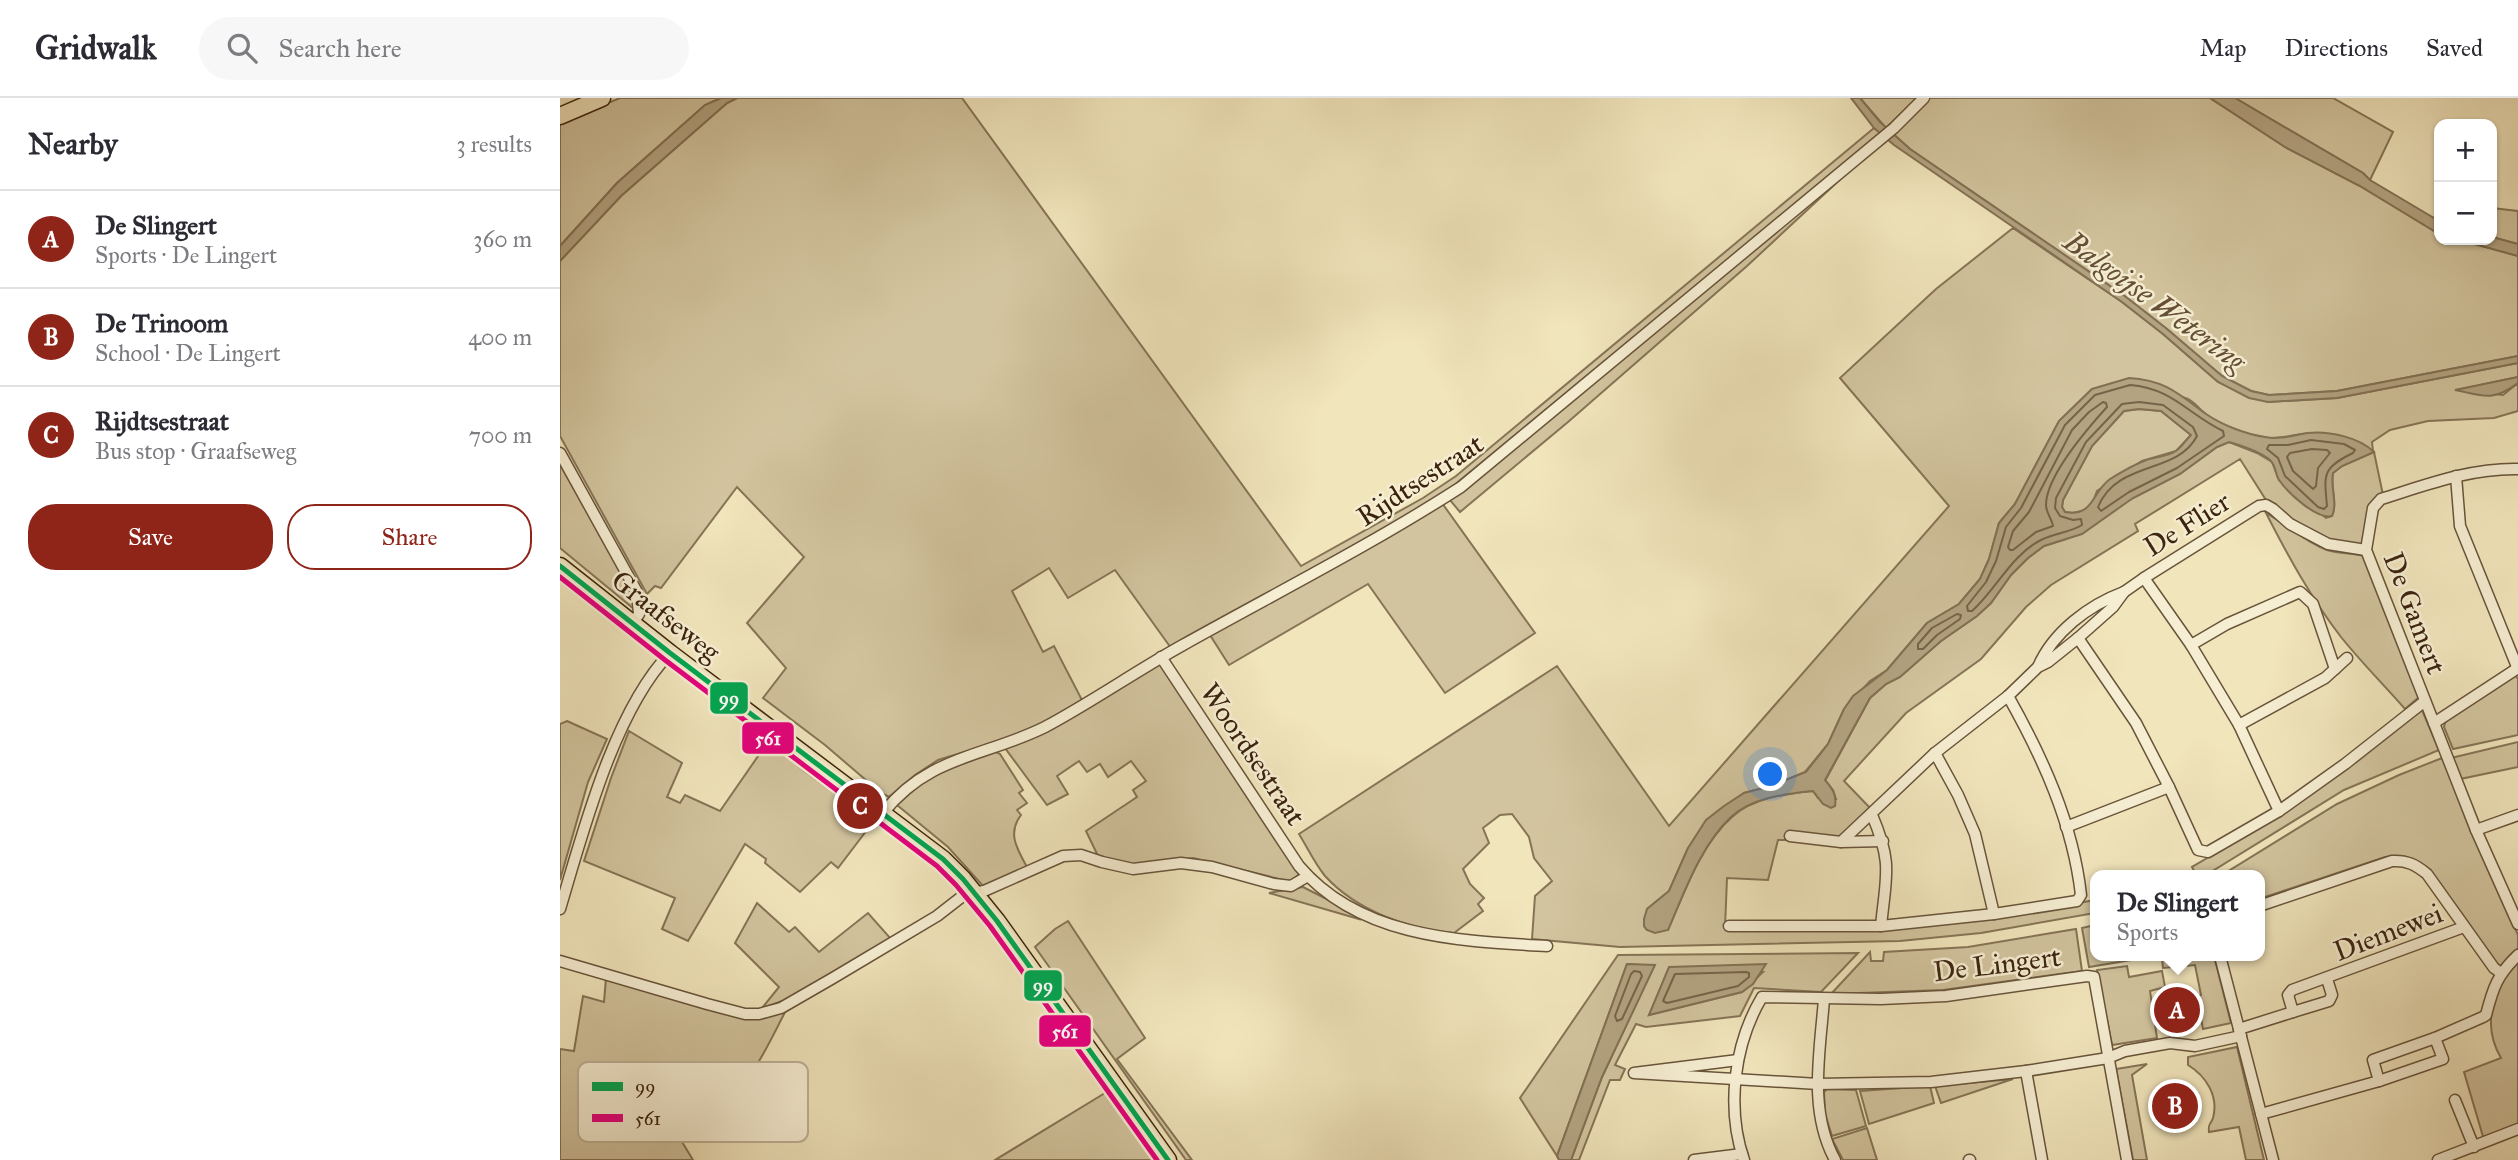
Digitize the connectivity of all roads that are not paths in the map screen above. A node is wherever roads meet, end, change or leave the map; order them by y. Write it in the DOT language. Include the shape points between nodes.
graph roads {
  1 [pos="602,98"];
  2 [pos="1924,98"];
  3 [pos="560,116"];
  4 [pos="560,453"];
  5 [pos="2518,469"];
  6 [pos="2456,476"];
  7 [pos="2366,550"];
  8 [pos="560,566"];
  9 [pos="2144,578"];
  10 [pos="2124,592"];
  11 [pos="633,623"];
  12 [pos="2078,638"];
  13 [pos="2191,645"];
  14 [pos="670,653"];
  15 [pos="1161,657"];
  16 [pos="2347,658"];
  17 [pos="2038,667"];
  18 [pos="2518,668"];
  19 [pos="2334,669"];
  20 [pos="2008,696"];
  21 [pos="2425,701"];
  22 [pos="2434,723"];
  23 [pos="2239,725"];
  24 [pos="1935,752"];
  25 [pos="2169,788"];
  26 [pos="2278,811"];
  27 [pos="883,813"];
  28 [pos="1872,815"];
  29 [pos="2518,815"];
  30 [pos="2066,827"];
  31 [pos="2476,830"];
  32 [pos="1790,836"];
  33 [pos="1883,841"];
  34 [pos="1841,842"];
  35 [pos="1308,876"];
  36 [pos="975,893"];
  37 [pos="2265,904"];
  38 [pos="560,909"];
  39 [pos="1994,914"];
  40 [pos="2518,924"];
  41 [pos="1729,926"];
  42 [pos="1881,926"];
  43 [pos="2465,928"];
  44 [pos="1547,946"];
  45 [pos="2518,955"];
  46 [pos="560,961"];
  47 [pos="2222,961"];
  48 [pos="2501,974"];
  49 [pos="2327,979"];
  50 [pos="1824,999"];
  51 [pos="2293,1012"];
  52 [pos="2240,1032"];
  53 [pos="2435,1038"];
  54 [pos="2108,1058"];
  55 [pos="1738,1060"];
  56 [pos="2026,1071"];
  57 [pos="1735,1079"];
  58 [pos="2379,1081"];
  59 [pos="1818,1084"];
  60 [pos="2455,1100"];
  61 [pos="2261,1114"];
  62 [pos="2518,1129"];
  63 [pos="2468,1153"];
  64 [pos="1743,1157"];
  65 [pos="1168,1160"];
  66 [pos="1694,1160"];
  67 [pos="1728,1160"];
  68 [pos="1835,1160"];
  69 [pos="2042,1160"];
  70 [pos="2127,1160"];
  71 [pos="2273,1160"];
  72 [pos="2438,1160"];
  1 -- 3 [label="main road"];
  2 -- 15 [label="street, Rijdtsestraat" via="1891,131 1461,487"];
  4 -- 11 [label="street" via="637,592 639,614"];
  5 -- 6 [label="street, De Gamert"];
  6 -- 7 [label="street, De Gamert" via="2376,503"];
  6 -- 18 [label="street, De Gamert" via="2460,526"];
  7 -- 9 [label="street, De Flier" via="2328,544 2266,505"];
  7 -- 21 [label="street, De Gamert"];
  8 -- 11 [label="main road, Graafseweg"];
  9 -- 10 [label="street, De Flier"];
  9 -- 13 [label="street, De Flier"];
  10 -- 12 [label="street, De Flier"];
  10 -- 17 [label="street, De Flier" via="2072,622"];
  11 -- 14 [label="main road, Graafseweg"];
  12 -- 17 [label="street, De Flier"];
  12 -- 25 [label="street" via="2136,723"];
  13 -- 19 [label="street" via="2300,592 2312,604"];
  13 -- 23 [label="street, De Flier"];
  14 -- 27 [label="main road, Graafseweg"];
  14 -- 38 [label="street" via="626,721 594,800"];
  15 -- 27 [label="street, Rijdtsestraat" via="1046,726 929,771"];
  15 -- 35 [label="street, Woordsestraat"];
  16 -- 19 [label="street"];
  17 -- 20 [label="street, De Flier"];
  18 -- 22 [label="street, De Gamert"];
  19 -- 23 [label="street"];
  20 -- 24 [label="street, De Flier"];
  20 -- 30 [label="street" via="2033,741"];
  21 -- 22 [label="street, De Gamert"];
  21 -- 26 [label="street"];
  22 -- 31 [label="street"];
  23 -- 26 [label="street, De Flier"];
  24 -- 28 [label="street, De Flier"];
  24 -- 39 [label="street" via="1975,834"];
  25 -- 26 [label="street" via="2198,850 2208,852"];
  25 -- 30 [label="street"];
  27 -- 36 [label="main road, Graafseweg" via="943,859"];
  28 -- 33 [label="street"];
  28 -- 34 [label="street, De Flier"];
  29 -- 31 [label="street"];
  30 -- 39 [label="street" via="2081,895 2077,901"];
  31 -- 40 [label="street"];
  32 -- 34 [label="street"];
  33 -- 34 [label="street"];
  33 -- 42 [label="street" via="1888,862"];
  35 -- 36 [label="street" via="1291,886 1212,867 1181,863 1133,869 1081,855 1063,856"];
  35 -- 44 [label="street, Woordsestraat" via="1345,905 1416,934"];
  36 -- 46 [label="street" via="964,895 937,916 781,1008 759,1014 707,1004"];
  36 -- 65 [label="main road, Graafseweg"];
  37 -- 43 [label="street, Diemewei" via="2392,860 2404,860 2427,874"];
  39 -- 42 [label="street"];
  41 -- 42 [label="street"];
  43 -- 48 [label="street, Diemewei"];
  43 -- 49 [label="street, Diemewei"];
  45 -- 48 [label="street"];
  47 -- 52 [label="street"];
  48 -- 53 [label="street" via="2486,1014"];
  49 -- 51 [label="street, Diemewei" via="2292,990 2288,995"];
  49 -- 51 [label="street, Diemewei" via="2332,995 2329,1001"];
  50 -- 54 [label="street, De Lingert" via="1945,996 2094,977"];
  50 -- 55 [label="street, De Lingert" via="1762,997"];
  50 -- 59 [label="street"];
  51 -- 52 [label="street, Diemewei"];
  52 -- 54 [label="street" via="2195,1046 2170,1043"];
  52 -- 61 [label="street"];
  53 -- 58 [label="street" via="2373,1060"];
  53 -- 58 [label="street" via="2443,1059"];
  54 -- 56 [label="street"];
  54 -- 70 [label="street, De Lingert"];
  55 -- 57 [label="street, De Lingert"];
  55 -- 57 [label="street" via="1634,1073"];
  56 -- 59 [label="street" via="1931,1082"];
  56 -- 69 [label="street"];
  57 -- 59 [label="street"];
  57 -- 64 [label="street, De Lingert"];
  58 -- 61 [label="street"];
  59 -- 68 [label="street" via="1822,1129"];
  60 -- 63 [label="street"];
  61 -- 71 [label="street"];
  62 -- 63 [label="street"];
  63 -- 72 [label="street"];
  64 -- 66 [label="street"];
  64 -- 67 [label="street"];
}
